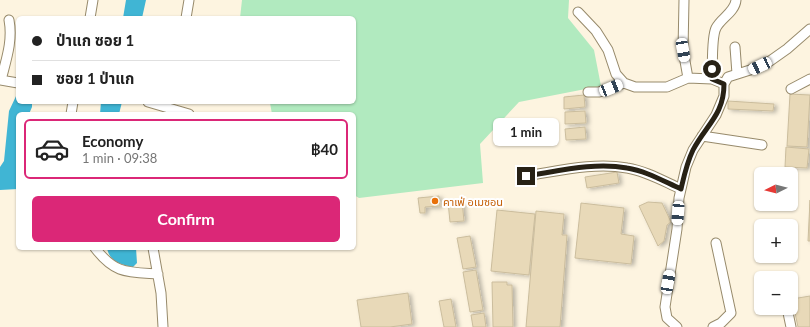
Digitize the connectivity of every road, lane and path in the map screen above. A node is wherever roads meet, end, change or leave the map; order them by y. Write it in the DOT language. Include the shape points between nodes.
graph roads {
  1 [pos="93,0"];
  2 [pos="189,0"];
  3 [pos="684,0"];
  4 [pos="736,0"];
  5 [pos="578,12"];
  6 [pos="90,16"];
  7 [pos="186,16"];
  8 [pos="10,20"];
  9 [pos="810,30"];
  10 [pos="735,47"];
  11 [pos="737,74"];
  12 [pos="688,78"];
  13 [pos="712,79"];
  14 [pos="810,79"];
  15 [pos="0,80"];
  16 [pos="16,83"];
  17 [pos="624,83"];
  18 [pos="724,84"];
  19 [pos="791,89"];
  20 [pos="588,92"];
  21 [pos="160,107"];
  22 [pos="181,112"];
  23 [pos="702,136"];
  24 [pos="762,145"];
  25 [pos="526,176"];
  26 [pos="681,189"];
  27 [pos="716,243"];
  28 [pos="97,250"];
  29 [pos="153,250"];
  30 [pos="158,274"];
  31 [pos="788,315"];
  32 [pos="163,327"];
  33 [pos="677,327"];
  34 [pos="713,327"];
  35 [pos="791,327"];
  1 -- 6 [label="street"];
  2 -- 7 [label="street"];
  3 -- 12 [label="street" via="683,50"];
  4 -- 13 [label="street" via="736,6 716,28"];
  5 -- 17 [label="street" via="596,30 608,50 616,74"];
  8 -- 15 [label="street" via="8,53"];
  9 -- 11 [label="street" via="770,61"];
  10 -- 11 [label="street"];
  11 -- 18 [label="street" via="728,77"];
  12 -- 13 [label="street"];
  12 -- 17 [label="street" via="667,87 635,87"];
  13 -- 18 [label="street"];
  14 -- 19 [label="street"];
  15 -- 16 [label="street"];
  17 -- 20 [label="street" via="599,92"];
  18 -- 23 [label="street" via="724,96 716,115"];
  21 -- 22 [label="street"];
  23 -- 24 [label="street"];
  23 -- 26 [label="street" via="686,167"];
  25 -- 26 [label="street" via="592,166 609,166 647,173"];
  26 -- 33 [label="street" via="665,307 667,318"];
  27 -- 34 [label="street" via="731,313"];
  28 -- 30 [label="street" via="116,268 125,272"];
  29 -- 30 [label="street"];
  30 -- 32 [label="street"];
  31 -- 35 [label="street"];
}
